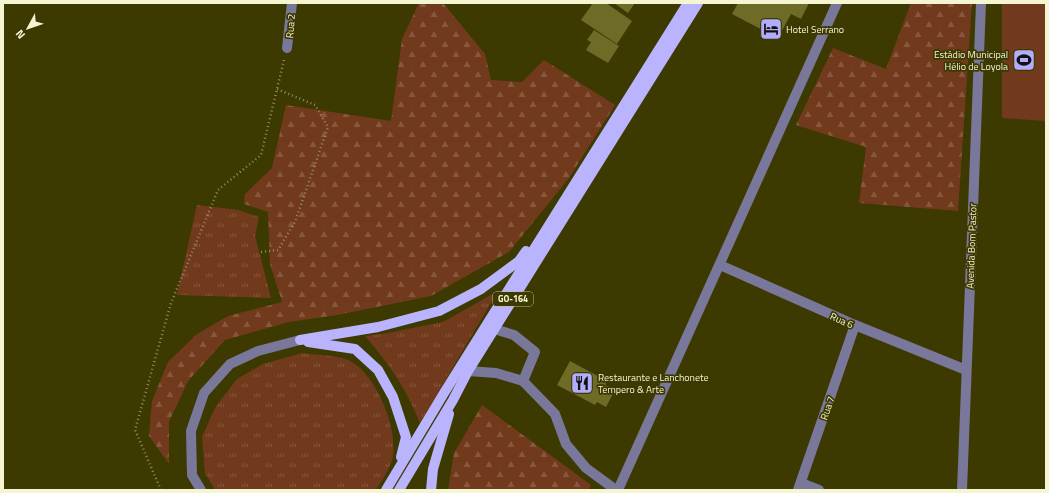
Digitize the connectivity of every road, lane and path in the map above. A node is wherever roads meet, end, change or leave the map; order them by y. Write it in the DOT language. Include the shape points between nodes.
graph roads {
  1 [pos="292,3"];
  2 [pos="688,3"];
  3 [pos="698,3"];
  4 [pos="837,3"];
  5 [pos="981,3"];
  6 [pos="287,48"];
  7 [pos="277,89"];
  8 [pos="567,196"];
  9 [pos="261,252"];
  10 [pos="720,265"];
  11 [pos="855,325"];
  12 [pos="494,329"];
  13 [pos="300,340"];
  14 [pos="966,370"];
  15 [pos="468,371"];
  16 [pos="523,381"];
  17 [pos="453,400"];
  18 [pos="398,467"];
  19 [pos="800,486"];
  20 [pos="160,490"];
  21 [pos="201,490"];
  22 [pos="386,490"];
  23 [pos="399,490"];
  24 [pos="431,490"];
  25 [pos="617,490"];
  26 [pos="819,490"];
  27 [pos="962,490"];
  1 -- 6 [label="street, Rua 2"];
  2 -- 8 [label="main road, GO-164"];
  3 -- 12 [label="main road, GO-164"];
  4 -- 10 [label="street"];
  5 -- 14 [label="street, Avenida Bom Pastor"];
  6 -- 7 [label="path"];
  7 -- 9 [label="path" via="315,105 328,127 295,222 278,250"];
  7 -- 20 [label="path" via="261,155 218,190 169,310 135,430"];
  8 -- 13 [label="main road" via="519,261 481,289 439,311 378,327"];
  8 -- 18 [label="main road, GO-164"];
  10 -- 11 [label="street, Rua 6"];
  10 -- 25 [label="street"];
  11 -- 14 [label="street, Rua 6"];
  11 -- 19 [label="street, Rua 7"];
  12 -- 15 [label="main road, GO-164"];
  12 -- 16 [label="street" via="514,335 535,352"];
  13 -- 18 [label="main road" via="355,349 378,370 393,397 406,437"];
  13 -- 21 [label="street" via="258,351 230,364 204,393 191,431 192,475"];
  14 -- 27 [label="street, Avenida Bom Pastor"];
  15 -- 16 [label="street" via="496,373"];
  15 -- 17 [label="main road, GO-164"];
  16 -- 25 [label="street" via="555,414 566,444 586,468"];
  17 -- 23 [label="main road, GO-164"];
  17 -- 24 [label="main road" via="433,469"];
  18 -- 22 [label="main road, GO-164"];
  19 -- 26 [label="street"];
}
